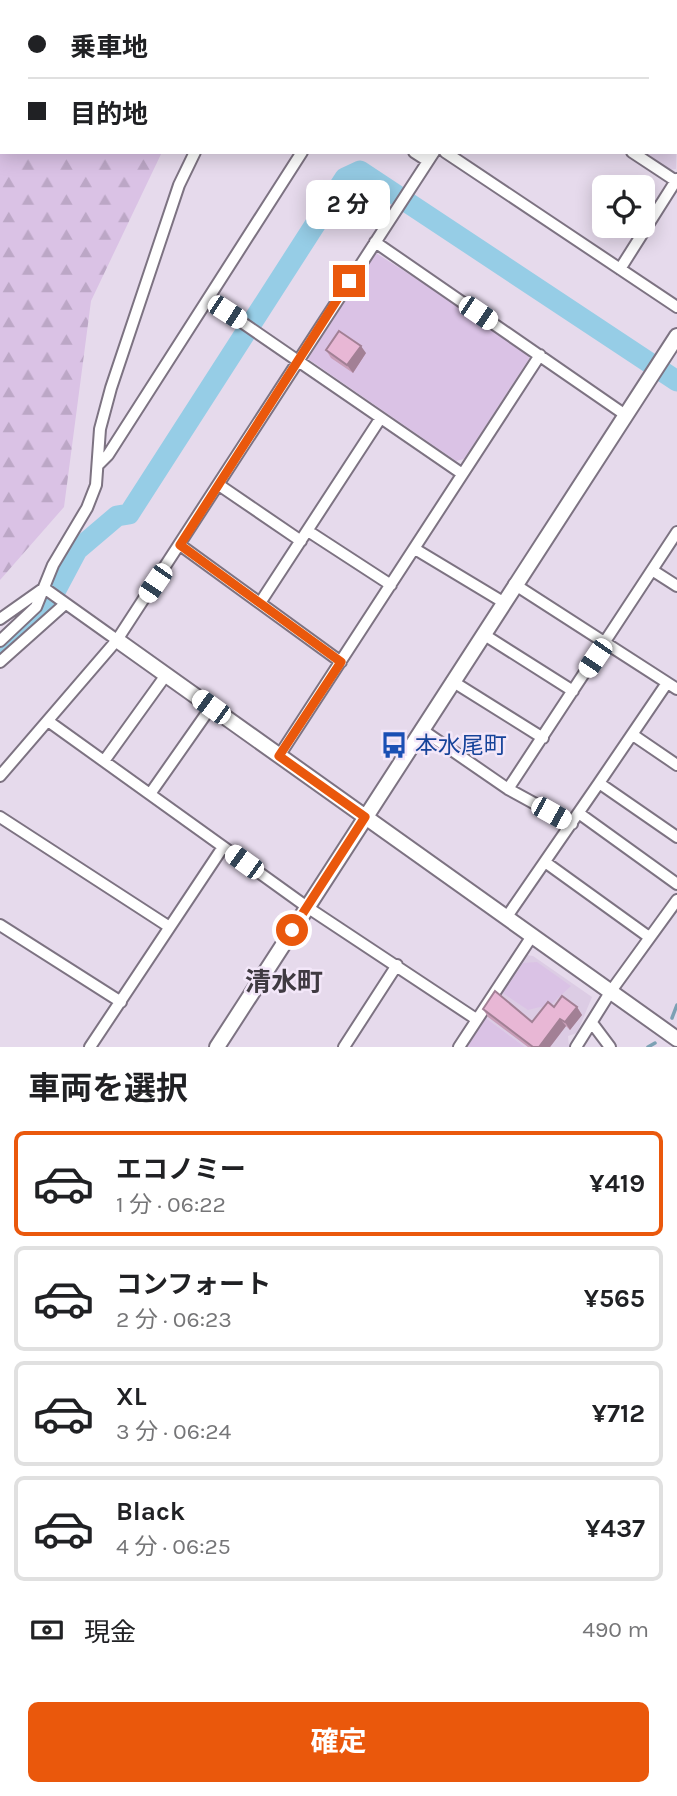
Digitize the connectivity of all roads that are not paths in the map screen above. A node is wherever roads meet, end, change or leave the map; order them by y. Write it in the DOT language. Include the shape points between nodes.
graph roads {
  1 [pos="194,154"];
  2 [pos="301,154"];
  3 [pos="448,154"];
  4 [pos="635,154"];
  5 [pos="431,157"];
  6 [pos="676,180"];
  7 [pos="375,242"];
  8 [pos="620,269"];
  9 [pos="208,299"];
  10 [pos="677,307"];
  11 [pos="677,336"];
  12 [pos="540,355"];
  13 [pos="296,360"];
  14 [pos="624,414"];
  15 [pos="380,419"];
  16 [pos="98,465"];
  17 [pos="461,473"];
  18 [pos="219,485"];
  19 [pos="308,531"];
  20 [pos="677,532"];
  21 [pos="301,541"];
  22 [pos="180,545"];
  23 [pos="415,549"];
  24 [pos="652,570"];
  25 [pos="514,584"];
  26 [pos="391,585"];
  27 [pos="677,586"];
  28 [pos="44,588"];
  29 [pos="503,602"];
  30 [pos="260,603"];
  31 [pos="65,604"];
  32 [pos="0,618"];
  33 [pos="482,634"];
  34 [pos="117,640"];
  35 [pos="0,641"];
  36 [pos="606,642"];
  37 [pos="0,662"];
  38 [pos="341,662"];
  39 [pos="166,675"];
  40 [pos="452,681"];
  41 [pos="672,686"];
  42 [pos="573,691"];
  43 [pos="211,707"];
  44 [pos="48,721"];
  45 [pos="421,729"];
  46 [pos="633,735"];
  47 [pos="543,738"];
  48 [pos="279,756"];
  49 [pos="104,761"];
  50 [pos="677,765"];
  51 [pos="0,776"];
  52 [pos="599,783"];
  53 [pos="508,789"];
  54 [pos="150,794"];
  55 [pos="580,814"];
  56 [pos="0,817"];
  57 [pos="365,817"];
  58 [pos="572,824"];
  59 [pos="677,837"];
  60 [pos="223,847"];
  61 [pos="545,862"];
  62 [pos="677,884"];
  63 [pos="677,900"];
  64 [pos="307,907"];
  65 [pos="506,918"];
  66 [pos="0,925"];
  67 [pos="168,926"];
  68 [pos="532,936"];
  69 [pos="649,937"];
  70 [pos="397,965"];
  71 [pos="611,991"];
  72 [pos="121,1002"];
  73 [pos="476,1019"];
  74 [pos="592,1023"];
  75 [pos="677,1039"];
  76 [pos="90,1047"];
  77 [pos="217,1047"];
  78 [pos="344,1047"];
  79 [pos="459,1047"];
  80 [pos="576,1047"];
  81 [pos="610,1047"];
  1 -- 16 [label="street" via="111,388 100,429"];
  2 -- 9 [label="street"];
  3 -- 8 [label="street"];
  4 -- 6 [label="street"];
  5 -- 7 [label="street"];
  6 -- 8 [label="street"];
  7 -- 12 [label="street"];
  7 -- 13 [label="street"];
  8 -- 10 [label="street"];
  9 -- 13 [label="street"];
  9 -- 16 [label="street"];
  11 -- 14 [label="street"];
  12 -- 14 [label="street"];
  12 -- 17 [label="street"];
  13 -- 15 [label="street"];
  13 -- 18 [label="street"];
  14 -- 25 [label="street"];
  15 -- 17 [label="street"];
  15 -- 19 [label="street"];
  16 -- 28 [label="street" via="87,508"];
  17 -- 23 [label="street"];
  18 -- 21 [label="street"];
  18 -- 22 [label="street"];
  19 -- 21 [label="street"];
  19 -- 26 [label="street"];
  20 -- 24 [label="street"];
  21 -- 30 [label="street"];
  22 -- 30 [label="street"];
  22 -- 34 [label="street"];
  23 -- 26 [label="street"];
  23 -- 29 [label="street"];
  24 -- 27 [label="street"];
  24 -- 36 [label="street"];
  25 -- 29 [label="street"];
  25 -- 36 [label="street"];
  26 -- 38 [label="street"];
  28 -- 31 [label="street"];
  28 -- 32 [label="street"];
  28 -- 35 [label="street" via="36,607"];
  29 -- 33 [label="street"];
  30 -- 38 [label="street"];
  31 -- 34 [label="street"];
  31 -- 37 [label="street"];
  33 -- 40 [label="street"];
  33 -- 42 [label="street"];
  34 -- 39 [label="street"];
  34 -- 44 [label="street"];
  36 -- 41 [label="street"];
  36 -- 42 [label="street"];
  38 -- 48 [label="street"];
  39 -- 43 [label="street"];
  39 -- 49 [label="street"];
  40 -- 45 [label="street"];
  40 -- 47 [label="street"];
  41 -- 46 [label="street"];
  42 -- 47 [label="street"];
  43 -- 48 [label="street"];
  43 -- 54 [label="street"];
  44 -- 49 [label="street"];
  44 -- 51 [label="street"];
  45 -- 53 [label="street"];
  45 -- 57 [label="street"];
  46 -- 50 [label="street"];
  46 -- 52 [label="street"];
  47 -- 53 [label="street"];
  48 -- 57 [label="street"];
  49 -- 54 [label="street"];
  52 -- 55 [label="street"];
  52 -- 59 [label="street"];
  53 -- 58 [label="street"];
  54 -- 60 [label="street"];
  55 -- 58 [label="street"];
  55 -- 62 [label="street"];
  56 -- 67 [label="street"];
  57 -- 64 [label="street"];
  57 -- 65 [label="street"];
  58 -- 61 [label="street"];
  60 -- 64 [label="street"];
  60 -- 67 [label="street"];
  61 -- 65 [label="street"];
  61 -- 69 [label="street"];
  63 -- 69 [label="street"];
  64 -- 70 [label="street"];
  64 -- 77 [label="street"];
  65 -- 68 [label="street"];
  66 -- 72 [label="street"];
  67 -- 72 [label="street"];
  68 -- 71 [label="street"];
  68 -- 73 [label="street"];
  69 -- 71 [label="street"];
  70 -- 73 [label="street"];
  70 -- 78 [label="street"];
  71 -- 74 [label="street"];
  71 -- 75 [label="street"];
  72 -- 76 [label="street"];
  73 -- 79 [label="street"];
  74 -- 80 [label="street"];
  74 -- 81 [label="street"];
}
